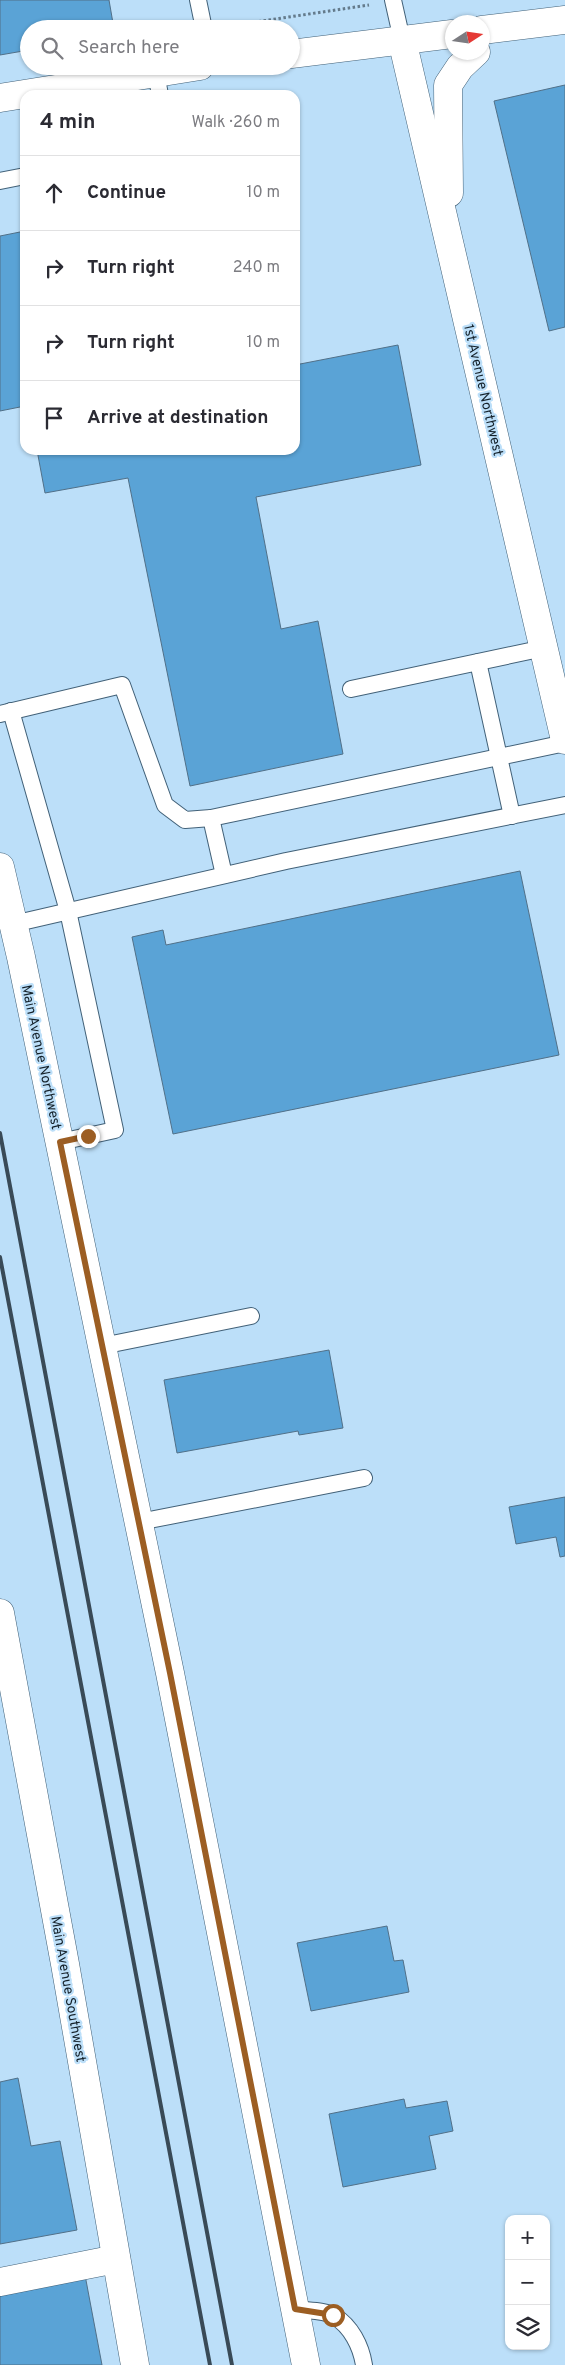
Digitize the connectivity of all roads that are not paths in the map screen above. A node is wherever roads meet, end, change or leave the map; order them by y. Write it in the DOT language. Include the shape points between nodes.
graph roads {
  1 [pos="198,0"];
  2 [pos="393,1"];
  3 [pos="202,20"];
  4 [pos="565,20"];
  5 [pos="513,26"];
  6 [pos="490,29"];
  7 [pos="445,35"];
  8 [pos="402,40"];
  9 [pos="490,42"];
  10 [pos="300,53"];
  11 [pos="467,60"];
  12 [pos="179,75"];
  13 [pos="158,84"];
  14 [pos="80,90"];
  15 [pos="20,96"];
  16 [pos="0,98"];
  17 [pos="20,177"];
  18 [pos="0,181"];
  19 [pos="450,247"];
  20 [pos="544,648"];
  21 [pos="478,662"];
  22 [pos="351,689"];
  23 [pos="5,713"];
  24 [pos="565,741"];
  25 [pos="499,757"];
  26 [pos="565,805"];
  27 [pos="512,816"];
  28 [pos="211,818"];
  29 [pos="0,867"];
  30 [pos="224,875"];
  31 [pos="68,911"];
  32 [pos="13,924"];
  33 [pos="60,1142"];
  34 [pos="251,1316"];
  35 [pos="102,1346"];
  36 [pos="364,1478"];
  37 [pos="139,1522"];
  38 [pos="0,1613"];
  39 [pos="116,2259"];
  40 [pos="0,2282"];
  41 [pos="295,2309"];
  42 [pos="135,2365"];
  43 [pos="306,2365"];
  44 [pos="364,2365"];
  1 -- 3 [label="lane"];
  2 -- 8 [label="lane"];
  4 -- 5 [label="street"];
  5 -- 6 [label="street"];
  5 -- 9 [label="street"];
  7 -- 8 [label="street"];
  8 -- 10 [label="street"];
  8 -- 19 [label="street, 1st Avenue Northwest"];
  11 -- 19 [label="street" via="448,85"];
  12 -- 13 [label="street"];
  13 -- 14 [label="street"];
  15 -- 16 [label="street"];
  17 -- 18 [label="lane"];
  19 -- 20 [label="street, 1st Avenue Northwest"];
  20 -- 21 [label="lane"];
  20 -- 24 [label="street, 1st Avenue Northwest"];
  21 -- 22 [label="lane"];
  21 -- 25 [label="lane"];
  23 -- 28 [label="lane" via="122,685 165,805 185,820"];
  23 -- 31 [label="lane"];
  24 -- 25 [label="lane"];
  25 -- 27 [label="lane"];
  25 -- 28 [label="lane"];
  26 -- 27 [label="lane"];
  27 -- 30 [label="lane"];
  28 -- 30 [label="lane"];
  29 -- 32 [label="street, Main Avenue Northwest"];
  30 -- 31 [label="lane"];
  31 -- 32 [label="lane"];
  31 -- 33 [label="lane" via="114,1130"];
  32 -- 33 [label="street, Main Avenue Northwest"];
  33 -- 35 [label="street, Main Avenue Northwest"];
  34 -- 35 [label="lane"];
  35 -- 37 [label="street, Main Avenue Northwest"];
  36 -- 37 [label="lane"];
  37 -- 41 [label="street, Main Avenue Northwest"];
  38 -- 39 [label="street, Main Avenue Southwest" via="66,1964"];
  39 -- 40 [label="street"];
  39 -- 42 [label="street, Main Avenue Southwest"];
  41 -- 43 [label="street, Main Avenue Northwest"];
  41 -- 44 [label="lane" via="333,2315 350,2330 362,2353"];
}
